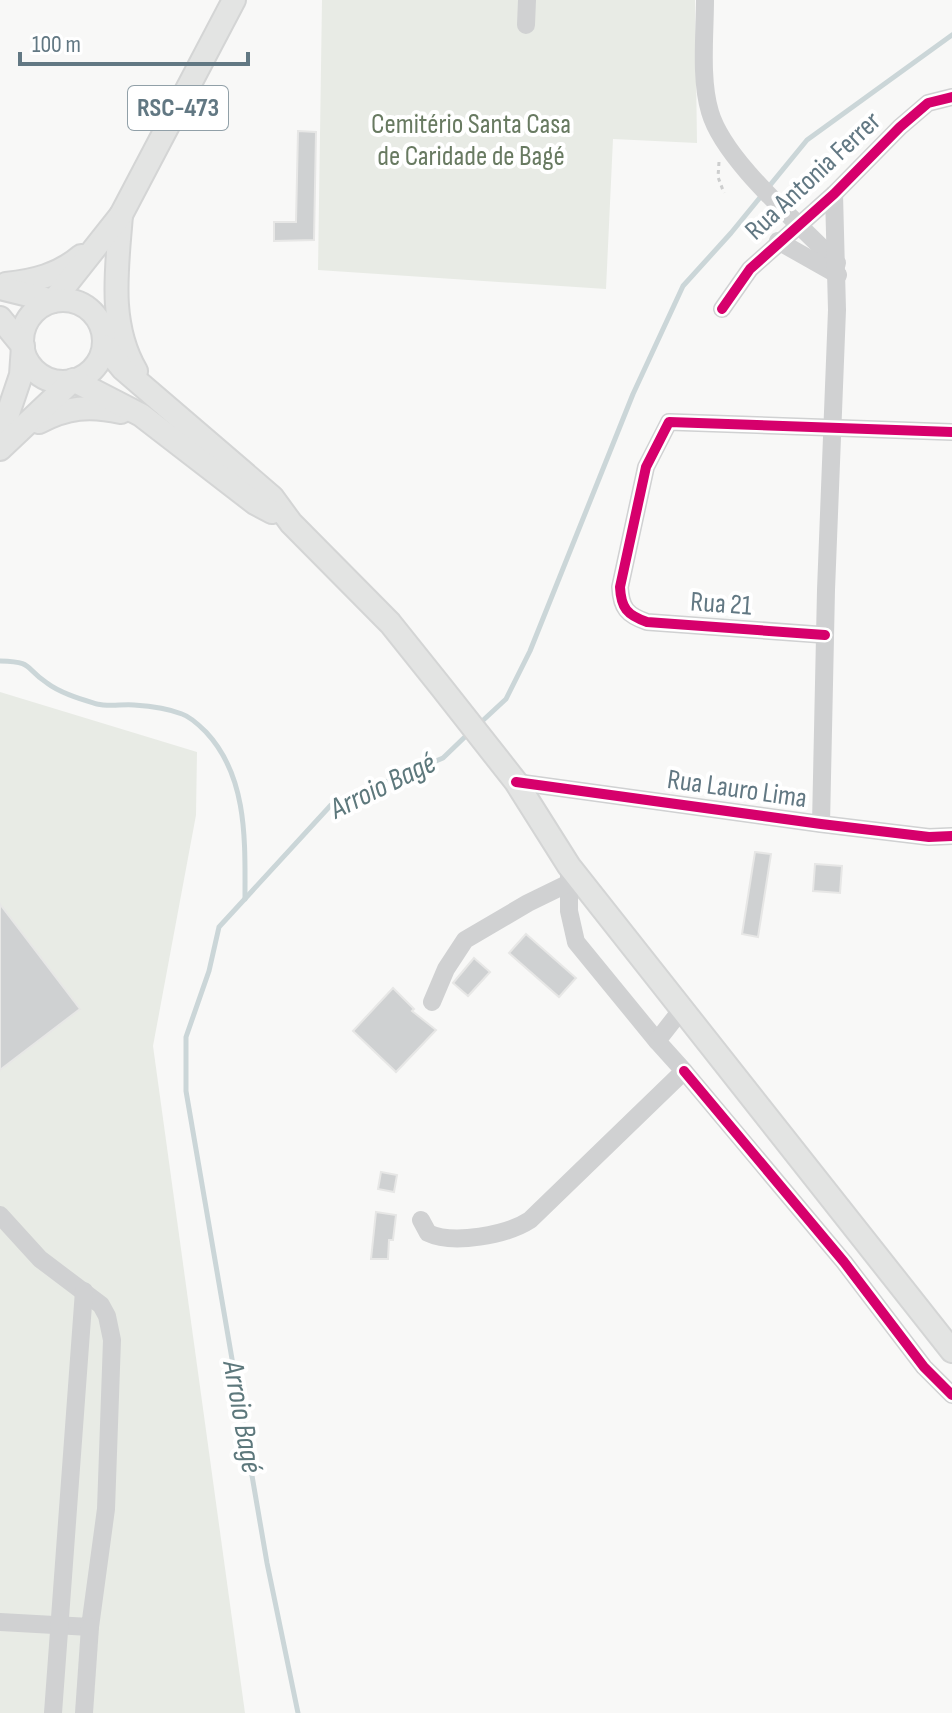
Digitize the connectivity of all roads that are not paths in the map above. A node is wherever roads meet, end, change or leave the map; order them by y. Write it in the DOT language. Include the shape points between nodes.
graph roads {
  1 [pos="234,0"];
  2 [pos="527,0"];
  3 [pos="705,0"];
  4 [pos="526,25"];
  5 [pos="952,97"];
  6 [pos="834,194"];
  7 [pos="121,215"];
  8 [pos="799,223"];
  9 [pos="778,241"];
  10 [pos="837,269"];
  11 [pos="0,285"];
  12 [pos="53,301"];
  13 [pos="722,309"];
  14 [pos="0,318"];
  15 [pos="0,331"];
  16 [pos="104,341"];
  17 [pos="23,346"];
  18 [pos="73,380"];
  19 [pos="172,425"];
  20 [pos="0,428"];
  21 [pos="834,429"];
  22 [pos="952,432"];
  23 [pos="0,437"];
  24 [pos="0,450"];
  25 [pos="825,635"];
  26 [pos="510,775"];
  27 [pos="821,824"];
  28 [pos="952,836"];
  29 [pos="569,875"];
  30 [pos="432,1002"];
  31 [pos="682,1009"];
  32 [pos="657,1041"];
  33 [pos="684,1071"];
  34 [pos="752,1097"];
  35 [pos="724,1119"];
  36 [pos="824,1188"];
  37 [pos="796,1204"];
  38 [pos="0,1215"];
  39 [pos="421,1220"];
  40 [pos="897,1282"];
  41 [pos="84,1291"];
  42 [pos="873,1300"];
  43 [pos="952,1351"];
  44 [pos="952,1395"];
  45 [pos="0,1622"];
  46 [pos="59,1627"];
  47 [pos="90,1627"];
  48 [pos="53,1713"];
  49 [pos="84,1713"];
  1 -- 7 [label="main road, RSC-473"];
  2 -- 4 [label="street"];
  3 -- 8 [label="street" via="709,108 723,142"];
  5 -- 6 [label="street, Rua Antonia Ferrer" via="928,103"];
  6 -- 8 [label="street, Rua Antonia Ferrer"];
  6 -- 10 [label="street"];
  7 -- 11 [label="main road" via="71,264 37,281"];
  7 -- 12 [label="main road, RSC-473"];
  7 -- 16 [label="main road, RSC-473"];
  7 -- 19 [label="main road" via="116,316 125,353"];
  8 -- 9 [label="street, Rua Antonia Ferrer"];
  8 -- 10 [label="street"];
  9 -- 10 [label="street"];
  9 -- 13 [label="street, Rua Antonia Ferrer"];
  10 -- 21 [label="street"];
  11 -- 12 [label="main road"];
  12 -- 16 [label="main road" via="73,301 90,310"];
  12 -- 17 [label="main road" via="29,318"];
  14 -- 17 [label="main road"];
  15 -- 20 [label="main road" via="7,351 8,391"];
  16 -- 18 [label="main road" via="97,364"];
  16 -- 19 [label="main road"];
  17 -- 18 [label="main road" via="36,371 54,380"];
  17 -- 23 [label="main road" via="21,375"];
  18 -- 19 [label="main road"];
  18 -- 24 [label="main road"];
  19 -- 24 [label="main road" via="90,406 61,411"];
  19 -- 26 [label="main road" via="272,497 390,623"];
  21 -- 22 [label="street"];
  21 -- 25 [label="street"];
  21 -- 25 [label="street, Rua 21" via="669,422 646,467 620,587 621,604 630,616 647,622"];
  25 -- 27 [label="street"];
  26 -- 27 [label="street, Rua Lauro Lima"];
  26 -- 29 [label="main road"];
  27 -- 28 [label="street, Rua Lauro Lima"];
  29 -- 30 [label="street" via="465,940"];
  29 -- 31 [label="main road"];
  29 -- 32 [label="street" via="576,942"];
  31 -- 32 [label="street"];
  31 -- 34 [label="main road"];
  32 -- 33 [label="street"];
  33 -- 35 [label="street"];
  33 -- 39 [label="street" via="514,1230 450,1239 428,1233"];
  34 -- 35 [label="street"];
  34 -- 36 [label="main road"];
  35 -- 37 [label="street"];
  36 -- 37 [label="street"];
  36 -- 40 [label="main road"];
  37 -- 42 [label="street"];
  38 -- 41 [label="street" via="40,1259"];
  40 -- 42 [label="street"];
  40 -- 43 [label="main road"];
  41 -- 46 [label="street"];
  41 -- 47 [label="street" via="101,1305 112,1340 108,1489"];
  42 -- 44 [label="street"];
  45 -- 46 [label="street"];
  46 -- 47 [label="street"];
  46 -- 48 [label="street"];
  47 -- 49 [label="street"];
}
